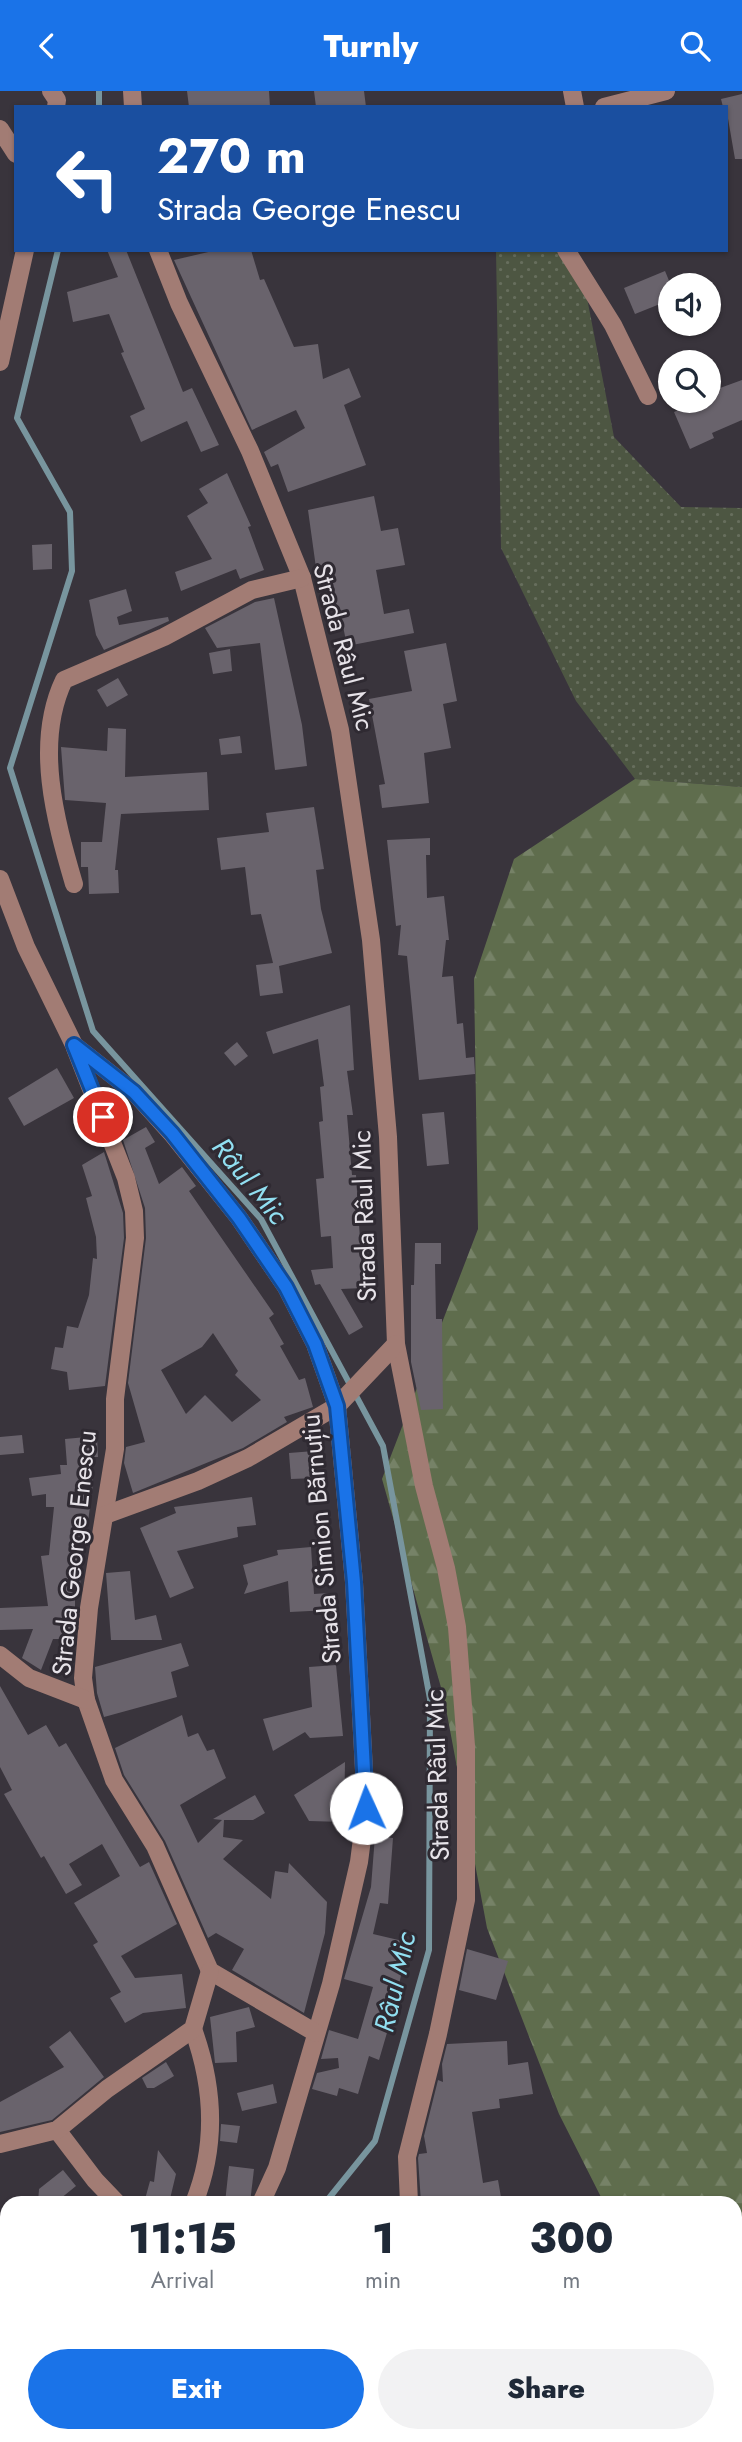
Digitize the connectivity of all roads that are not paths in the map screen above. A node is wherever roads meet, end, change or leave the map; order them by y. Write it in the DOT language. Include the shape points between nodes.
graph roads {
  1 [pos="666,91"];
  2 [pos="612,105"];
  3 [pos="0,129"];
  4 [pos="14,151"];
  5 [pos="25,252"];
  6 [pos="159,252"];
  7 [pos="567,252"];
  8 [pos="0,362"];
  9 [pos="648,396"];
  10 [pos="302,578"];
  11 [pos="0,879"];
  12 [pos="74,884"];
  13 [pos="74,1045"];
  14 [pos="396,1344"];
  15 [pos="342,1401"];
  16 [pos="105,1515"];
  17 [pos="0,1655"];
  18 [pos="86,1700"];
  19 [pos="210,1971"];
  20 [pos="194,2029"];
  21 [pos="316,2033"];
  22 [pos="57,2130"];
  23 [pos="0,2144"];
  24 [pos="110,2196"];
  25 [pos="197,2196"];
  26 [pos="264,2196"];
  27 [pos="409,2196"];
  1 -- 2 [label="street"];
  3 -- 4 [label="street"];
  5 -- 8 [label="street"];
  6 -- 10 [label="street, Strada Râul Mic"];
  7 -- 9 [label="street" via="613,325"];
  10 -- 12 [label="street" via="252,590 164,637 64,680 50,732 50,767 57,826"];
  10 -- 14 [label="street, Strada Râul Mic" via="340,730 371,940 388,1137"];
  11 -- 13 [label="street, Strada Simion Bărnuțiu" via="26,947"];
  13 -- 15 [label="street, Strada Simion Bărnuțiu" via="134,1092 239,1218 292,1299"];
  13 -- 16 [label="street, Strada George Enescu" via="113,1141 134,1211 135,1238 115,1399 115,1449"];
  14 -- 15 [label="street"];
  14 -- 27 [label="street, Strada Râul Mic" via="449,1580 466,1746 466,1900 407,2157"];
  15 -- 16 [label="street" via="248,1458"];
  15 -- 21 [label="street, Strada Simion Bărnuțiu" via="366,1808 343,1937"];
  16 -- 18 [label="street, Strada George Enescu" via="89,1608 83,1678"];
  17 -- 18 [label="street" via="29,1678"];
  18 -- 19 [label="street, Strada George Enescu" via="114,1780 155,1846"];
  19 -- 20 [label="street"];
  19 -- 21 [label="street"];
  20 -- 22 [label="street"];
  20 -- 25 [label="street" via="211,2101 209,2141"];
  21 -- 26 [label="street, Strada Simion Bărnuțiu" via="277,2168"];
  22 -- 23 [label="street"];
  22 -- 24 [label="street"];
}
